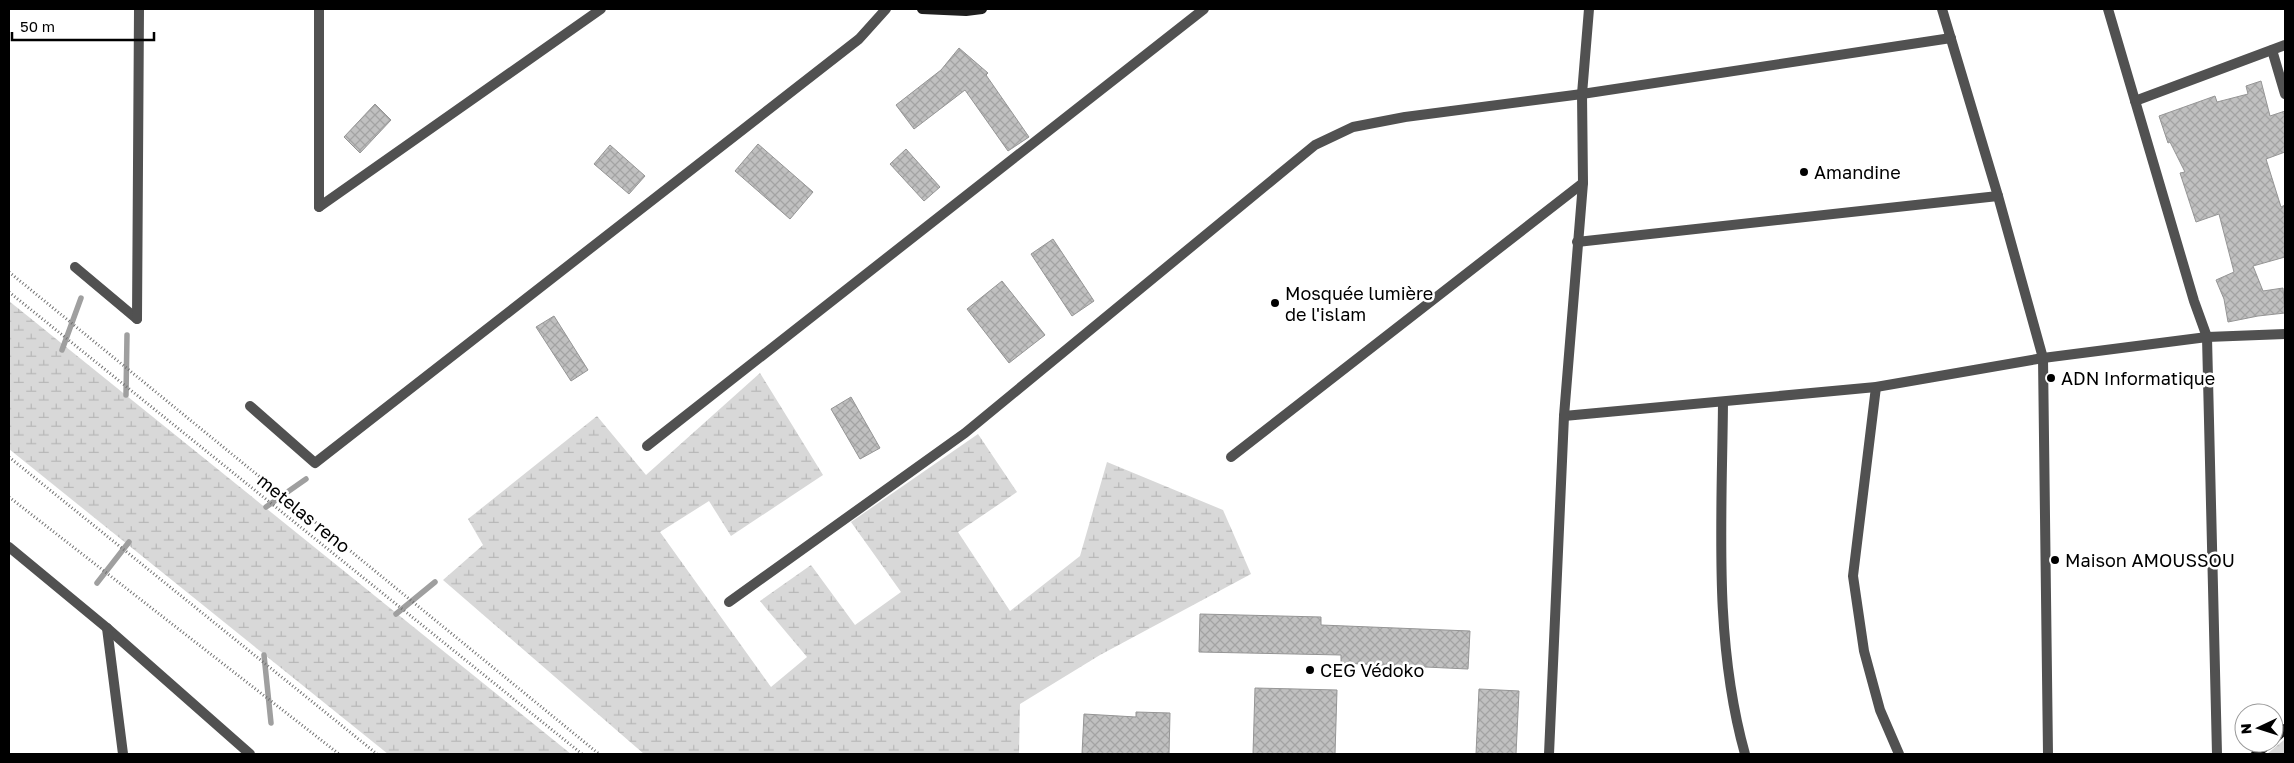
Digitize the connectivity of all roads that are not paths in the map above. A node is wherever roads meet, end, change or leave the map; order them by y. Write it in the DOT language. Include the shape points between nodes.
graph roads {
  1 [pos="140,9"];
  2 [pos="319,9"];
  3 [pos="601,9"];
  4 [pos="886,9"];
  5 [pos="922,9"];
  6 [pos="982,9"];
  7 [pos="1204,9"];
  8 [pos="1942,9"];
  9 [pos="2108,9"];
  10 [pos="1588,10"];
  11 [pos="1951,38"];
  12 [pos="2285,45"];
  13 [pos="2272,50"];
  14 [pos="1582,94"];
  15 [pos="2285,94"];
  16 [pos="2135,101"];
  17 [pos="1583,183"];
  18 [pos="1998,196"];
  19 [pos="1577,242"];
  20 [pos="75,267"];
  21 [pos="2285,334"];
  22 [pos="2208,337"];
  23 [pos="2043,358"];
  24 [pos="1876,388"];
  25 [pos="1723,402"];
  26 [pos="250,406"];
  27 [pos="1564,416"];
  28 [pos="647,446"];
  29 [pos="1231,457"];
  30 [pos="9,547"];
  31 [pos="729,602"];
  32 [pos="106,628"];
  33 [pos="123,754"];
  34 [pos="250,754"];
  35 [pos="1549,754"];
  36 [pos="1745,754"];
  37 [pos="1899,754"];
  38 [pos="2048,754"];
  39 [pos="2217,754"];
  1 -- 20 [label="street" via="137,319"];
  2 -- 3 [label="street" via="319,207"];
  4 -- 26 [label="street" via="859,39 316,462"];
  5 -- 6 [label="street"];
  7 -- 28 [label="street"];
  8 -- 11 [label="street"];
  9 -- 16 [label="street"];
  10 -- 14 [label="street"];
  11 -- 14 [label="street"];
  11 -- 18 [label="street"];
  12 -- 13 [label="street"];
  13 -- 15 [label="street"];
  13 -- 16 [label="street"];
  14 -- 17 [label="street"];
  14 -- 31 [label="street" via="1362,125 1315,145 964,433"];
  16 -- 22 [label="street" via="2194,301"];
  17 -- 19 [label="street"];
  17 -- 29 [label="street"];
  18 -- 19 [label="street"];
  18 -- 23 [label="street"];
  19 -- 27 [label="street"];
  21 -- 22 [label="street"];
  22 -- 23 [label="street"];
  22 -- 39 [label="street"];
  23 -- 24 [label="street"];
  23 -- 38 [label="street"];
  24 -- 25 [label="street"];
  24 -- 37 [label="street" via="1853,576 1864,652 1880,710"];
  25 -- 27 [label="street"];
  25 -- 36 [label="street" via="1722,591 1726,651"];
  27 -- 35 [label="street"];
  30 -- 32 [label="street"];
  32 -- 33 [label="street"];
  32 -- 34 [label="street"];
}
